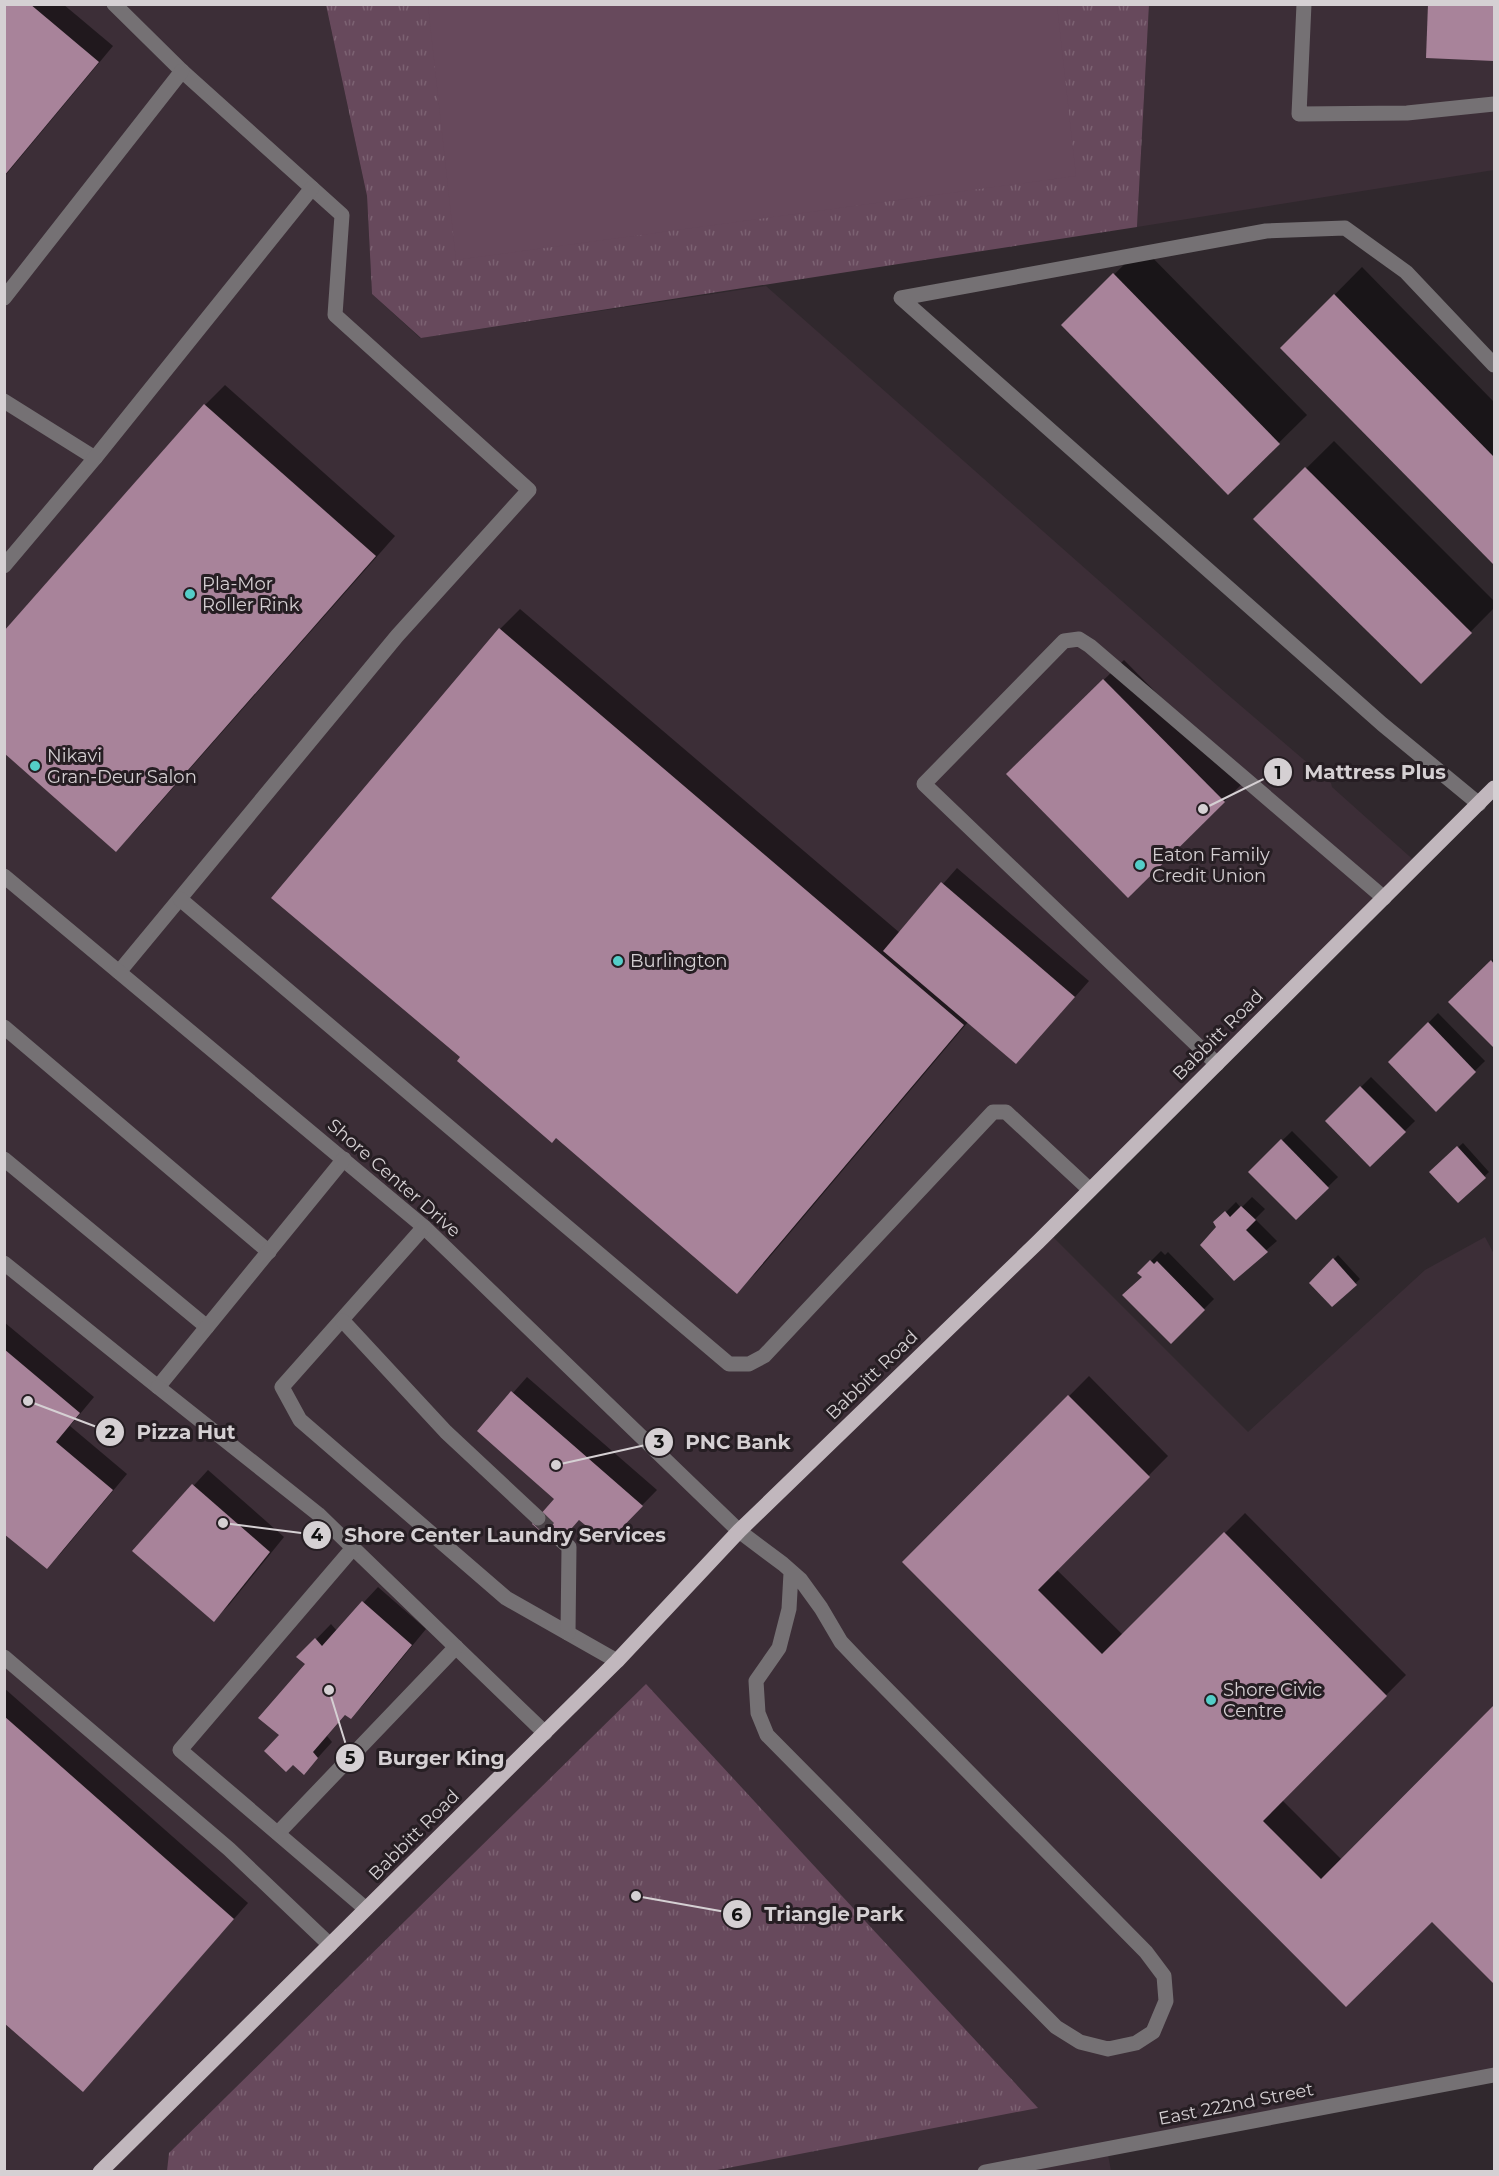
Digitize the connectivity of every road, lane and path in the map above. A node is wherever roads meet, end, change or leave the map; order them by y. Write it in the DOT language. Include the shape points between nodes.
graph roads {
  1 [pos="114,4"];
  2 [pos="1304,4"];
  3 [pos="182,71"];
  4 [pos="1494,104"];
  5 [pos="312,188"];
  6 [pos="4,298"];
  7 [pos="1494,365"];
  8 [pos="7,408"];
  9 [pos="95,458"];
  10 [pos="4,566"];
  11 [pos="1494,788"];
  12 [pos="1479,804"];
  13 [pos="4,876"];
  14 [pos="1384,898"];
  15 [pos="180,899"];
  16 [pos="119,972"];
  17 [pos="4,1027"];
  18 [pos="1217,1064"];
  19 [pos="4,1159"];
  20 [pos="344,1159"];
  21 [pos="1090,1190"];
  22 [pos="424,1227"];
  23 [pos="269,1252"];
  24 [pos="4,1263"];
  25 [pos="343,1321"];
  26 [pos="207,1327"];
  27 [pos="158,1387"];
  28 [pos="538,1518"];
  29 [pos="739,1531"];
  30 [pos="561,1540"];
  31 [pos="353,1548"];
  32 [pos="792,1573"];
  33 [pos="568,1633"];
  34 [pos="456,1647"];
  35 [pos="4,1657"];
  36 [pos="617,1661"];
  37 [pos="545,1732"];
  38 [pos="278,1833"];
  39 [pos="366,1910"];
  40 [pos="330,1945"];
  41 [pos="1494,2075"];
  42 [pos="100,2172"];
  43 [pos="985,2172"];
  1 -- 3 [label="street"];
  2 -- 4 [label="street" via="1299,114 1407,113"];
  3 -- 5 [label="street"];
  3 -- 6 [label="street"];
  5 -- 9 [label="street"];
  5 -- 15 [label="street" via="342,215 335,315 529,490 397,636"];
  7 -- 12 [label="street" via="1406,272 1345,228 1266,231 901,298 1382,724"];
  8 -- 9 [label="street"];
  9 -- 10 [label="street"];
  11 -- 12 [label="main road, Babbitt Road"];
  12 -- 14 [label="main road, Babbitt Road"];
  13 -- 16 [label="street, Shore Center Drive"];
  14 -- 18 [label="main road, Babbitt Road"];
  14 -- 18 [label="street" via="1090,646 1079,639 1064,641 924,784"];
  15 -- 16 [label="street"];
  15 -- 21 [label="street" via="729,1364 749,1364 764,1356 993,1112 1006,1112"];
  16 -- 20 [label="street, Shore Center Drive"];
  17 -- 23 [label="street"];
  18 -- 21 [label="main road, Babbitt Road"];
  19 -- 26 [label="street"];
  20 -- 22 [label="street, Shore Center Drive"];
  20 -- 23 [label="street"];
  21 -- 29 [label="main road, Babbitt Road"];
  22 -- 25 [label="street"];
  22 -- 29 [label="street, Shore Center Drive"];
  23 -- 26 [label="street"];
  24 -- 27 [label="street"];
  25 -- 28 [label="street" via="446,1432"];
  25 -- 33 [label="street" via="282,1387 300,1420 506,1598"];
  26 -- 27 [label="street"];
  27 -- 31 [label="street" via="318,1514"];
  29 -- 32 [label="street, Shore Center Drive"];
  29 -- 36 [label="main road, Babbitt Road"];
  30 -- 33 [label="street" via="569,1547"];
  31 -- 34 [label="street"];
  31 -- 38 [label="street" via="180,1750"];
  32 -- 32 [label="street, Shore Center Drive" via="789,1609 779,1648 756,1681 758,1713 767,1735 1056,2027 1080,2042 1108,2049 1136,2043 1153,2032 1166,2001 1164,1976 1146,1952 841,1642 821,1608"];
  33 -- 36 [label="street"];
  34 -- 37 [label="street"];
  34 -- 38 [label="street"];
  35 -- 40 [label="street" via="229,1849"];
  36 -- 37 [label="main road, Babbitt Road"];
  37 -- 39 [label="main road, Babbitt Road"];
  38 -- 39 [label="street"];
  39 -- 40 [label="main road, Babbitt Road"];
  40 -- 42 [label="main road, Babbitt Road"];
  41 -- 43 [label="street, East 222nd Street"];
}
